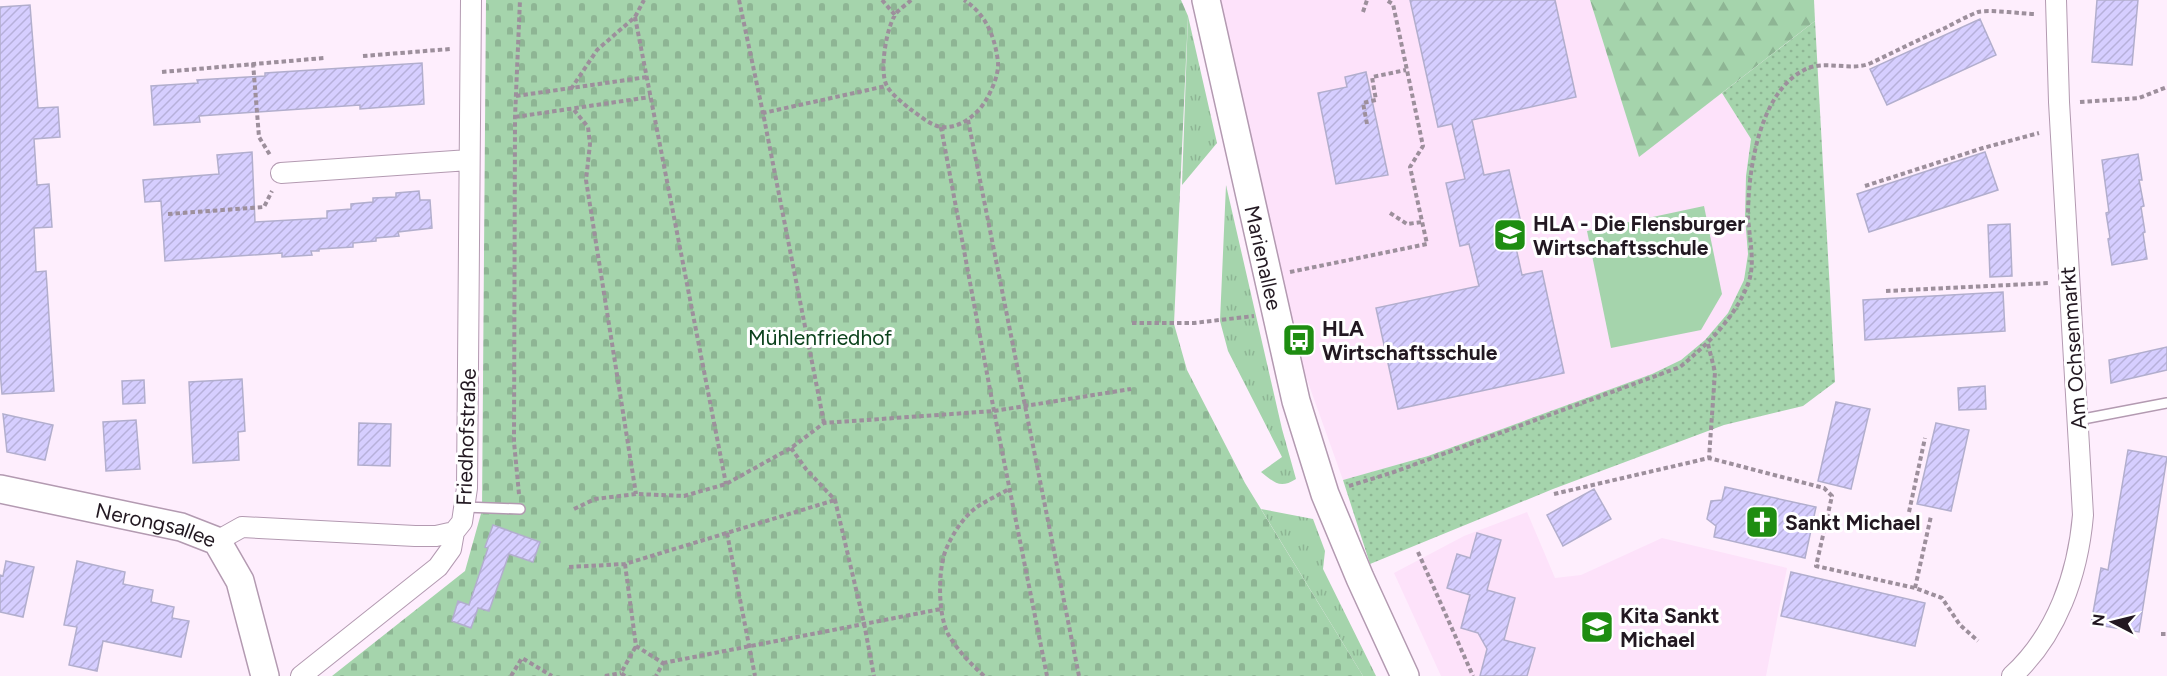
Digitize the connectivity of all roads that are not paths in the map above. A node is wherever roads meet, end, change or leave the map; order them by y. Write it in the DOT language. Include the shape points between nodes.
graph roads {
  1 [pos="471,0"];
  2 [pos="1206,0"];
  3 [pos="2056,8"];
  4 [pos="469,160"];
  5 [pos="281,173"];
  6 [pos="2167,403"];
  7 [pos="2078,420"];
  8 [pos="0,489"];
  9 [pos="465,507"];
  10 [pos="520,509"];
  11 [pos="454,532"];
  12 [pos="217,541"];
  13 [pos="2025,672"];
  14 [pos="265,676"];
  15 [pos="301,676"];
  16 [pos="1406,676"];
  1 -- 4 [label="street, Friedhofstraße"];
  2 -- 16 [label="main road, Marienallee" via="1296,401 1325,494"];
  3 -- 7 [label="street, Am Ochsenmarkt"];
  4 -- 5 [label="street"];
  4 -- 9 [label="street, Friedhofstraße"];
  6 -- 7 [label="lane"];
  7 -- 13 [label="street, Am Ochsenmarkt" via="2083,515 2080,547 2073,580"];
  8 -- 12 [label="main road, Nerongsallee" via="181,527"];
  9 -- 10 [label="lane"];
  9 -- 11 [label="street, Friedhofstraße" via="462,522"];
  11 -- 12 [label="street, Nerongsallee" via="415,536 242,527"];
  11 -- 15 [label="street, Friedhofstraße" via="451,549 438,567"];
  12 -- 14 [label="main road" via="240,581"];
}
